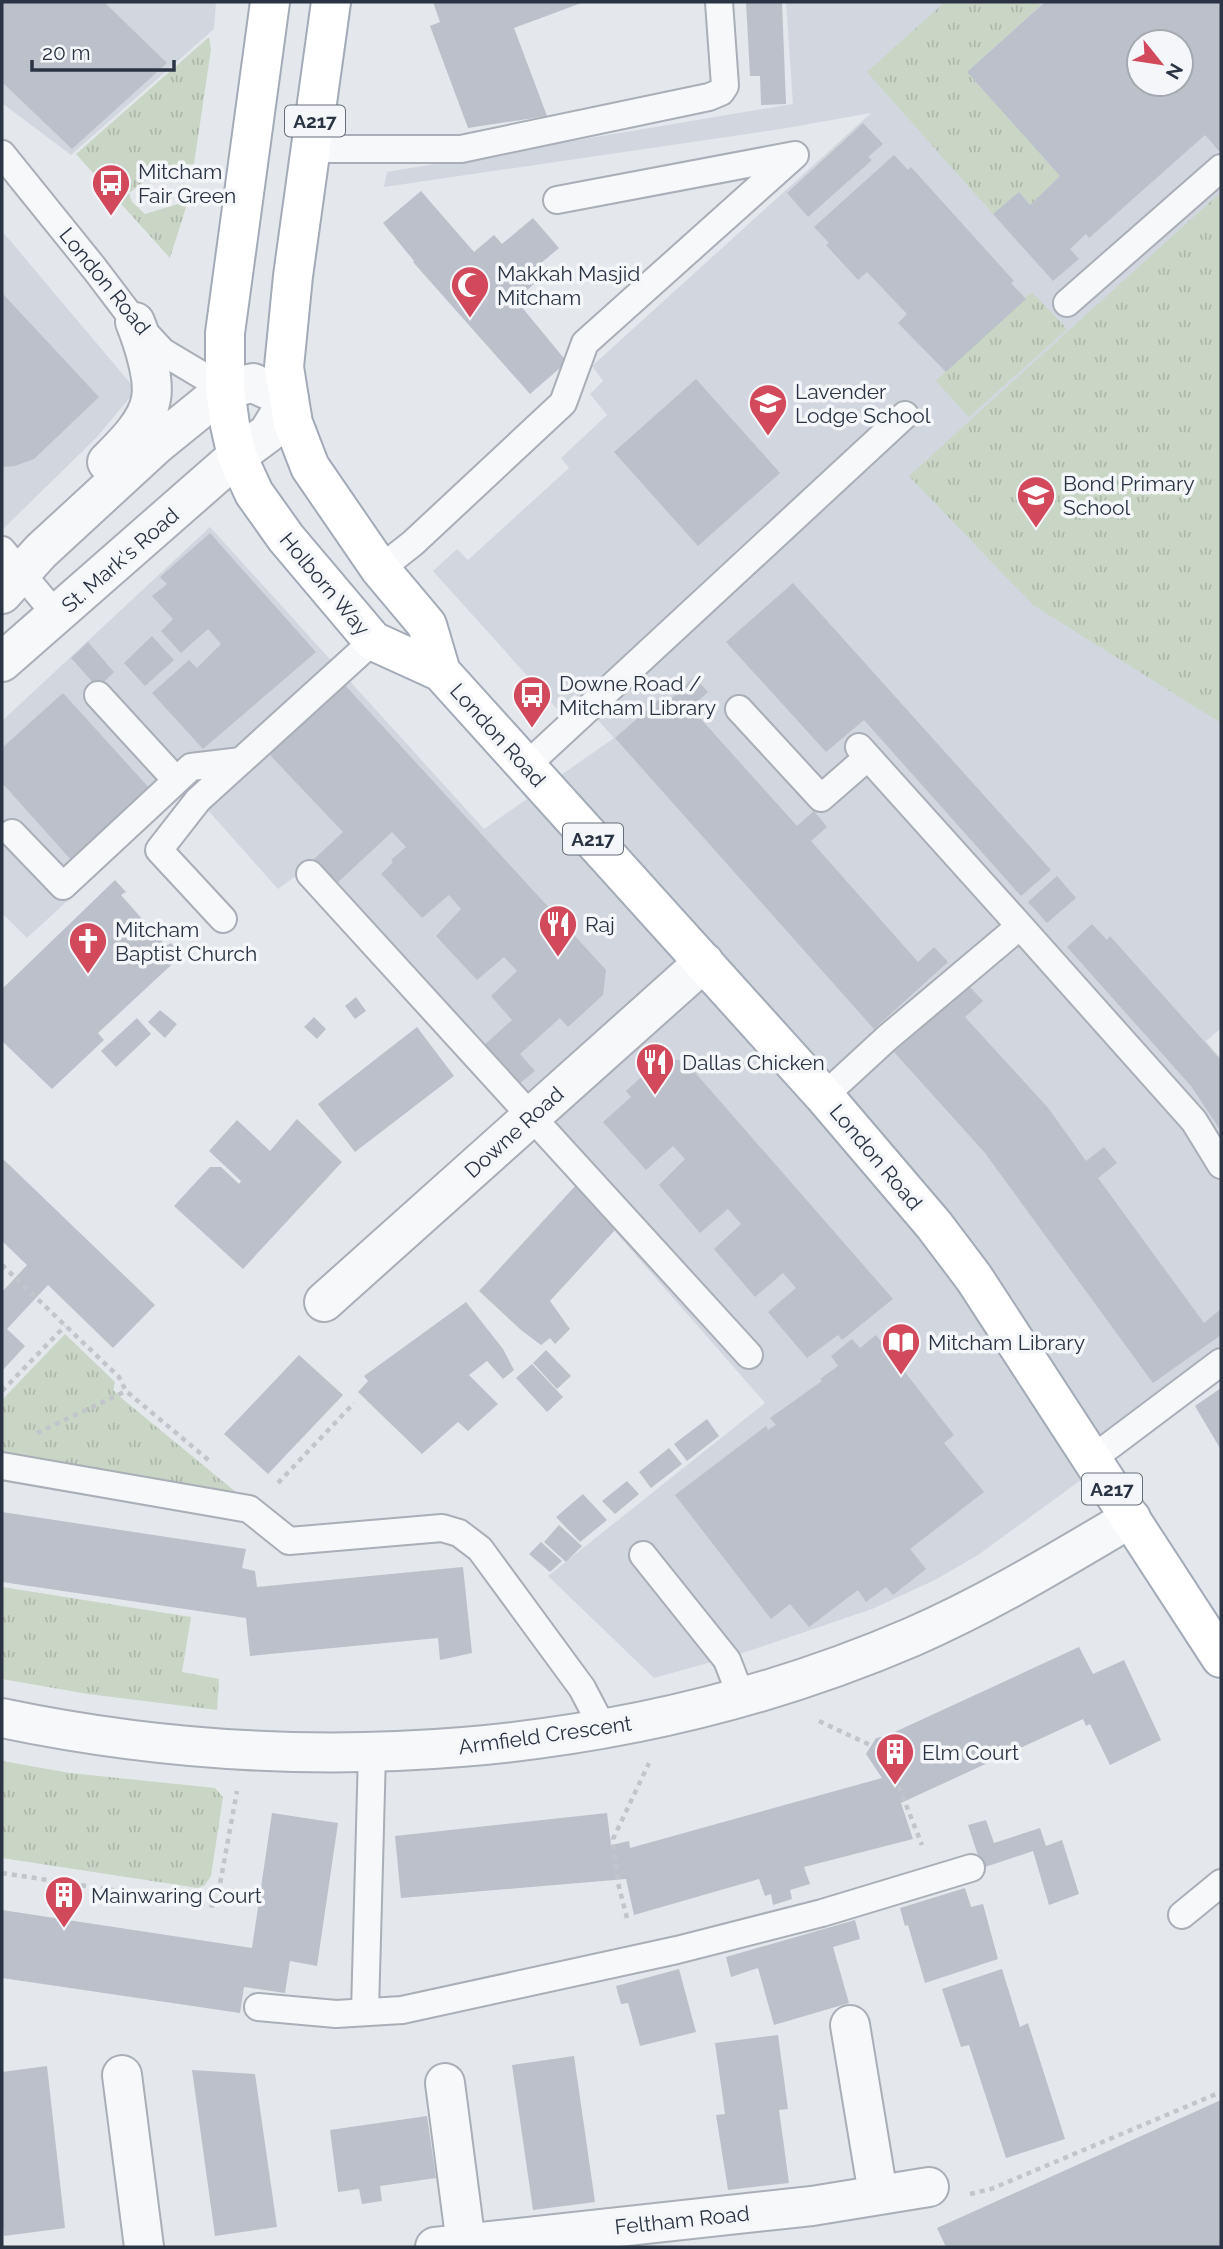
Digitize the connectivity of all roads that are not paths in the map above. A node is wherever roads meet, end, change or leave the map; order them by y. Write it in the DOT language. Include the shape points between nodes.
graph roads {
  1 [pos="270,2"];
  2 [pos="331,2"];
  3 [pos="719,2"];
  4 [pos="312,149"];
  5 [pos="2,154"];
  6 [pos="1221,168"];
  7 [pos="557,200"];
  8 [pos="1067,303"];
  9 [pos="135,323"];
  10 [pos="225,389"];
  11 [pos="289,399"];
  12 [pos="905,415"];
  13 [pos="237,456"];
  14 [pos="7,568"];
  15 [pos="380,569"];
  16 [pos="57,616"];
  17 [pos="373,641"];
  18 [pos="2,663"];
  19 [pos="441,672"];
  20 [pos="98,695"];
  21 [pos="739,709"];
  22 [pos="241,761"];
  23 [pos="526,766"];
  24 [pos="176,780"];
  25 [pos="12,833"];
  26 [pos="310,874"];
  27 [pos="223,919"];
  28 [pos="1020,926"];
  29 [pos="704,961"];
  30 [pos="824,1096"];
  31 [pos="530,1116"];
  32 [pos="1221,1165"];
  33 [pos="324,1302"];
  34 [pos="749,1355"];
  35 [pos="1221,1362"];
  36 [pos="1092,1459"];
  37 [pos="2,1466"];
  38 [pos="1131,1518"];
  39 [pos="643,1555"];
  40 [pos="1221,1658"];
  41 [pos="741,1696"];
  42 [pos="2,1718"];
  43 [pos="604,1730"];
  44 [pos="372,1753"];
  45 [pos="971,1868"];
  46 [pos="1221,1883"];
  47 [pos="1182,1915"];
  48 [pos="258,2007"];
  49 [pos="365,2012"];
  50 [pos="850,2025"];
  51 [pos="122,2075"];
  52 [pos="445,2083"];
  53 [pos="929,2187"];
  54 [pos="878,2194"];
  55 [pos="450,2246"];
  56 [pos="144,2247"];
  1 -- 10 [label="main road, Holborn Way / A217" via="225,333"];
  2 -- 4 [label="main road, A217"];
  3 -- 4 [label="lane" via="725,86 709,97 461,149"];
  4 -- 11 [label="main road, A217" via="284,367"];
  5 -- 9 [label="lane, London Road"];
  6 -- 8 [label="lane"];
  7 -- 15 [label="lane" via="795,155 585,343 563,403"];
  9 -- 10 [label="lane, London Road" via="163,352"];
  9 -- 14 [label="street" via="147,352 152,398 139,426"];
  10 -- 11 [label="street" via="253,383"];
  10 -- 13 [label="main road, Holborn Way / A217"];
  10 -- 14 [label="street"];
  11 -- 13 [label="street, St. Mark's Road" via="268,433"];
  11 -- 15 [label="main road, A217" via="310,467"];
  12 -- 23 [label="lane"];
  13 -- 16 [label="street, St. Mark's Road"];
  13 -- 17 [label="main road, Holborn Way / A217" via="254,493 286,538"];
  14 -- 16 [label="lane"];
  15 -- 19 [label="main road, A217" via="427,625"];
  16 -- 18 [label="street, St. Mark's Road"];
  17 -- 19 [label="main road, Holborn Way / A217"];
  17 -- 22 [label="lane"];
  19 -- 23 [label="main road, London Road / A217"];
  20 -- 24 [label="lane"];
  21 -- 28 [label="lane" via="821,798 863,752"];
  22 -- 24 [label="lane" via="191,767"];
  22 -- 27 [label="lane" via="198,800 159,850"];
  23 -- 29 [label="main road, London Road / A217"];
  24 -- 25 [label="lane" via="63,886"];
  26 -- 31 [label="lane"];
  28 -- 30 [label="lane"];
  28 -- 32 [label="lane" via="1194,1121"];
  29 -- 30 [label="main road, London Road / A217"];
  29 -- 31 [label="street, Downe Road"];
  30 -- 36 [label="main road, London Road / A217" via="974,1278"];
  31 -- 33 [label="street, Downe Road"];
  31 -- 34 [label="lane"];
  35 -- 36 [label="lane"];
  36 -- 38 [label="main road, London Road / A217"];
  37 -- 43 [label="lane" via="248,1509 289,1541 442,1528 459,1533 480,1549 582,1688"];
  38 -- 40 [label="main road, London Road / A217"];
  38 -- 41 [label="street, Armfield Crescent" via="913,1637"];
  39 -- 41 [label="lane" via="727,1660"];
  41 -- 43 [label="street, Armfield Crescent"];
  42 -- 44 [label="street, Armfield Crescent" via="177,1744"];
  43 -- 44 [label="street, Armfield Crescent"];
  44 -- 49 [label="lane"];
  45 -- 49 [label="lane" via="677,1950 402,2010"];
  46 -- 47 [label="lane"];
  48 -- 49 [label="lane"];
  50 -- 54 [label="street"];
  51 -- 56 [label="street"];
  52 -- 55 [label="street"];
  53 -- 54 [label="street, Feltham Road"];
  54 -- 55 [label="street, Feltham Road" via="812,2206"];
}
